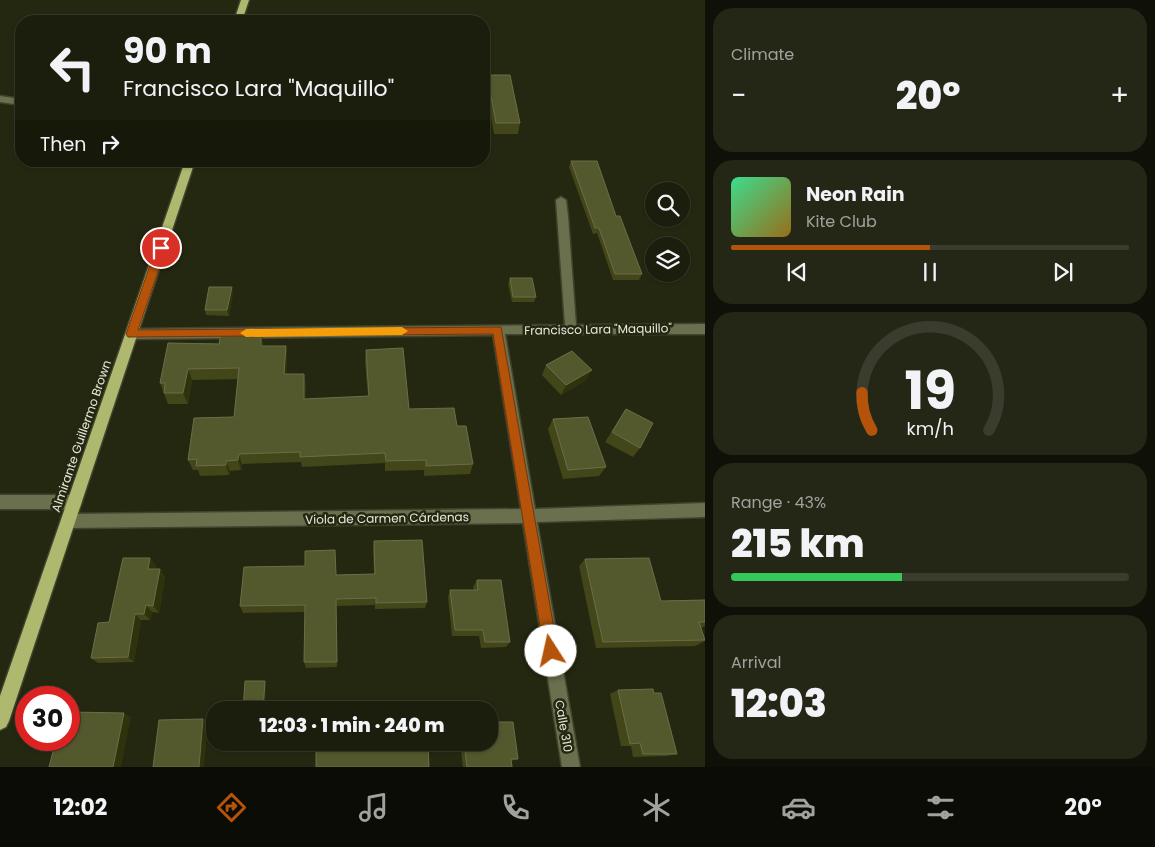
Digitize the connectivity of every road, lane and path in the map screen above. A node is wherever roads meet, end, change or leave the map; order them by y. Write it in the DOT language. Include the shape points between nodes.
graph roads {
  1 [pos="245,0"];
  2 [pos="240,15"];
  3 [pos="0,99"];
  4 [pos="15,101"];
  5 [pos="188,167"];
  6 [pos="561,200"];
  7 [pos="571,329"];
  8 [pos="705,329"];
  9 [pos="498,330"];
  10 [pos="132,334"];
  11 [pos="0,502"];
  12 [pos="75,502"];
  13 [pos="705,510"];
  14 [pos="528,516"];
  15 [pos="68,521"];
  16 [pos="0,721"];
  17 [pos="571,767"];
  1 -- 2 [label="main road"];
  3 -- 4 [label="street"];
  5 -- 10 [label="main road, Almirante Guillermo Brown"];
  6 -- 7 [label="street" via="567,236"];
  7 -- 8 [label="street, Francisco Lara \"Maquillo\""];
  7 -- 9 [label="street, Francisco Lara \"Maquillo\""];
  9 -- 10 [label="street, Francisco Lara \"Maquillo\""];
  9 -- 14 [label="street, Calle 310"];
  10 -- 12 [label="main road, Almirante Guillermo Brown"];
  11 -- 12 [label="street"];
  12 -- 15 [label="main road, Almirante Guillermo Brown"];
  13 -- 14 [label="street, Viola de Carmen Cárdenas"];
  14 -- 15 [label="street, Viola de Carmen Cárdenas"];
  14 -- 17 [label="street, Calle 310"];
  15 -- 16 [label="main road, Almirante Guillermo Brown"];
}
